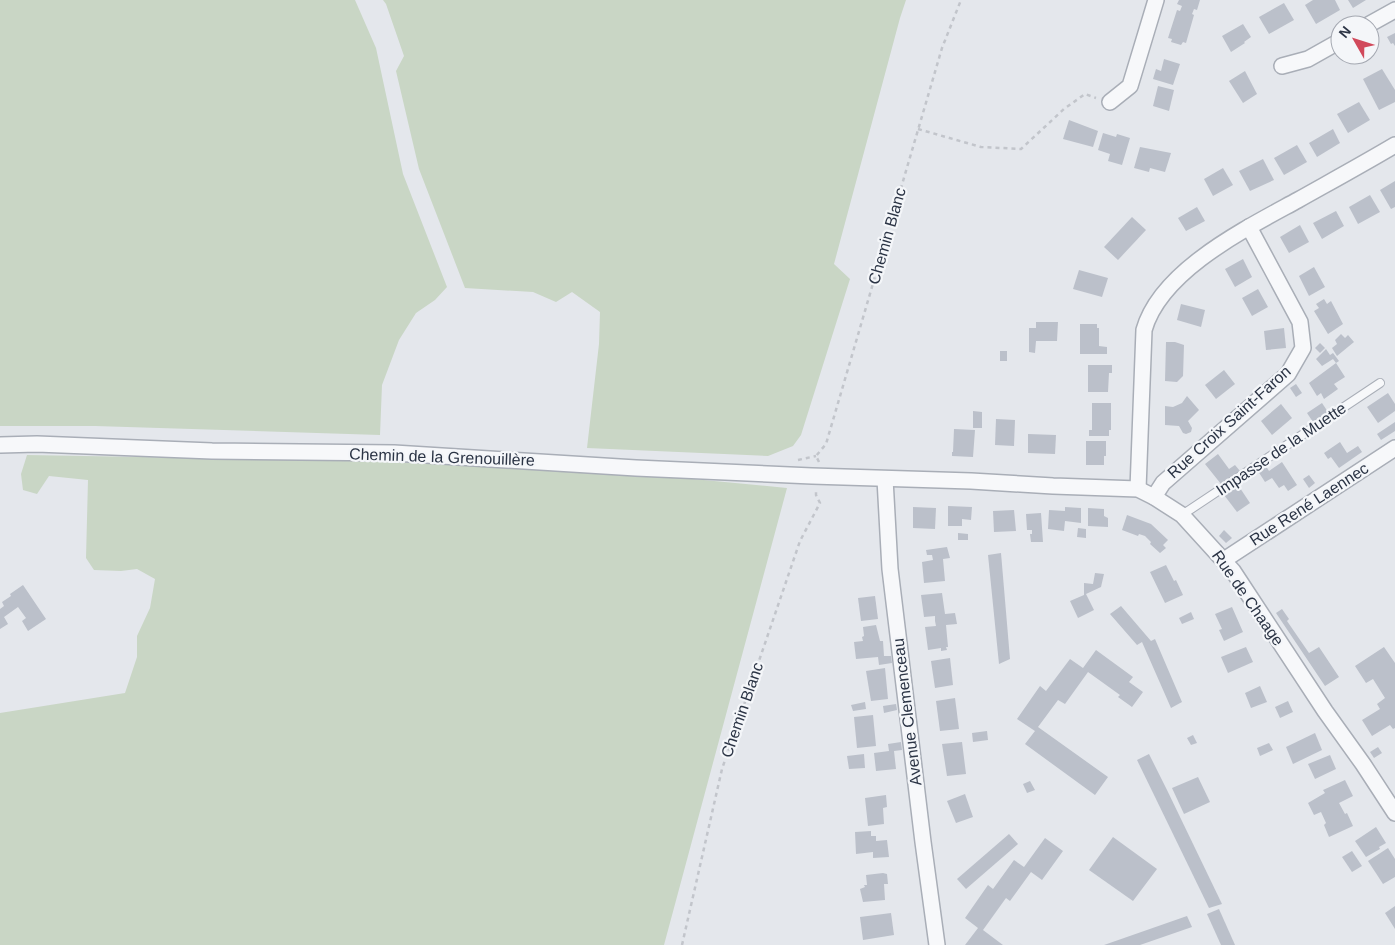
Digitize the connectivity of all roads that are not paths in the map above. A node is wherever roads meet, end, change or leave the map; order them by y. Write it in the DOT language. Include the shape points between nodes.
graph roads {
  1 [pos="1156,0"];
  2 [pos="1395,10"];
  3 [pos="1380,18"];
  4 [pos="1330,47"];
  5 [pos="1282,66"];
  6 [pos="1110,102"];
  7 [pos="1395,146"];
  8 [pos="1249,227"];
  9 [pos="1380,383"];
  10 [pos="0,445"];
  11 [pos="1395,448"];
  12 [pos="885,479"];
  13 [pos="1138,489"];
  14 [pos="1154,497"];
  15 [pos="1182,515"];
  16 [pos="1224,560"];
  17 [pos="1395,813"];
  18 [pos="937,945"];
  1 -- 6 [label="street" via="1130,86"];
  2 -- 3 [label="street"];
  4 -- 5 [label="street" via="1308,59"];
  7 -- 8 [label="street"];
  8 -- 13 [label="street" via="1200,258 1165,292 1147,319"];
  8 -- 14 [label="street, Rue Croix Saint-Faron" via="1300,322 1303,348 1288,374 1163,483"];
  9 -- 15 [label="lane, Impasse de la Muette"];
  10 -- 12 [label="street, Chemin de la Grenouillère" via="212,452 394,453"];
  11 -- 16 [label="street, Rue René Laennec"];
  12 -- 13 [label="street, Rue de Chaage"];
  12 -- 18 [label="street, Avenue Clemenceau" via="890,569"];
  13 -- 14 [label="street, Rue de Chaage"];
  14 -- 15 [label="street, Rue de Chaage"];
  15 -- 16 [label="street, Rue de Chaage"];
  16 -- 17 [label="street, Rue de Chaage"];
}
